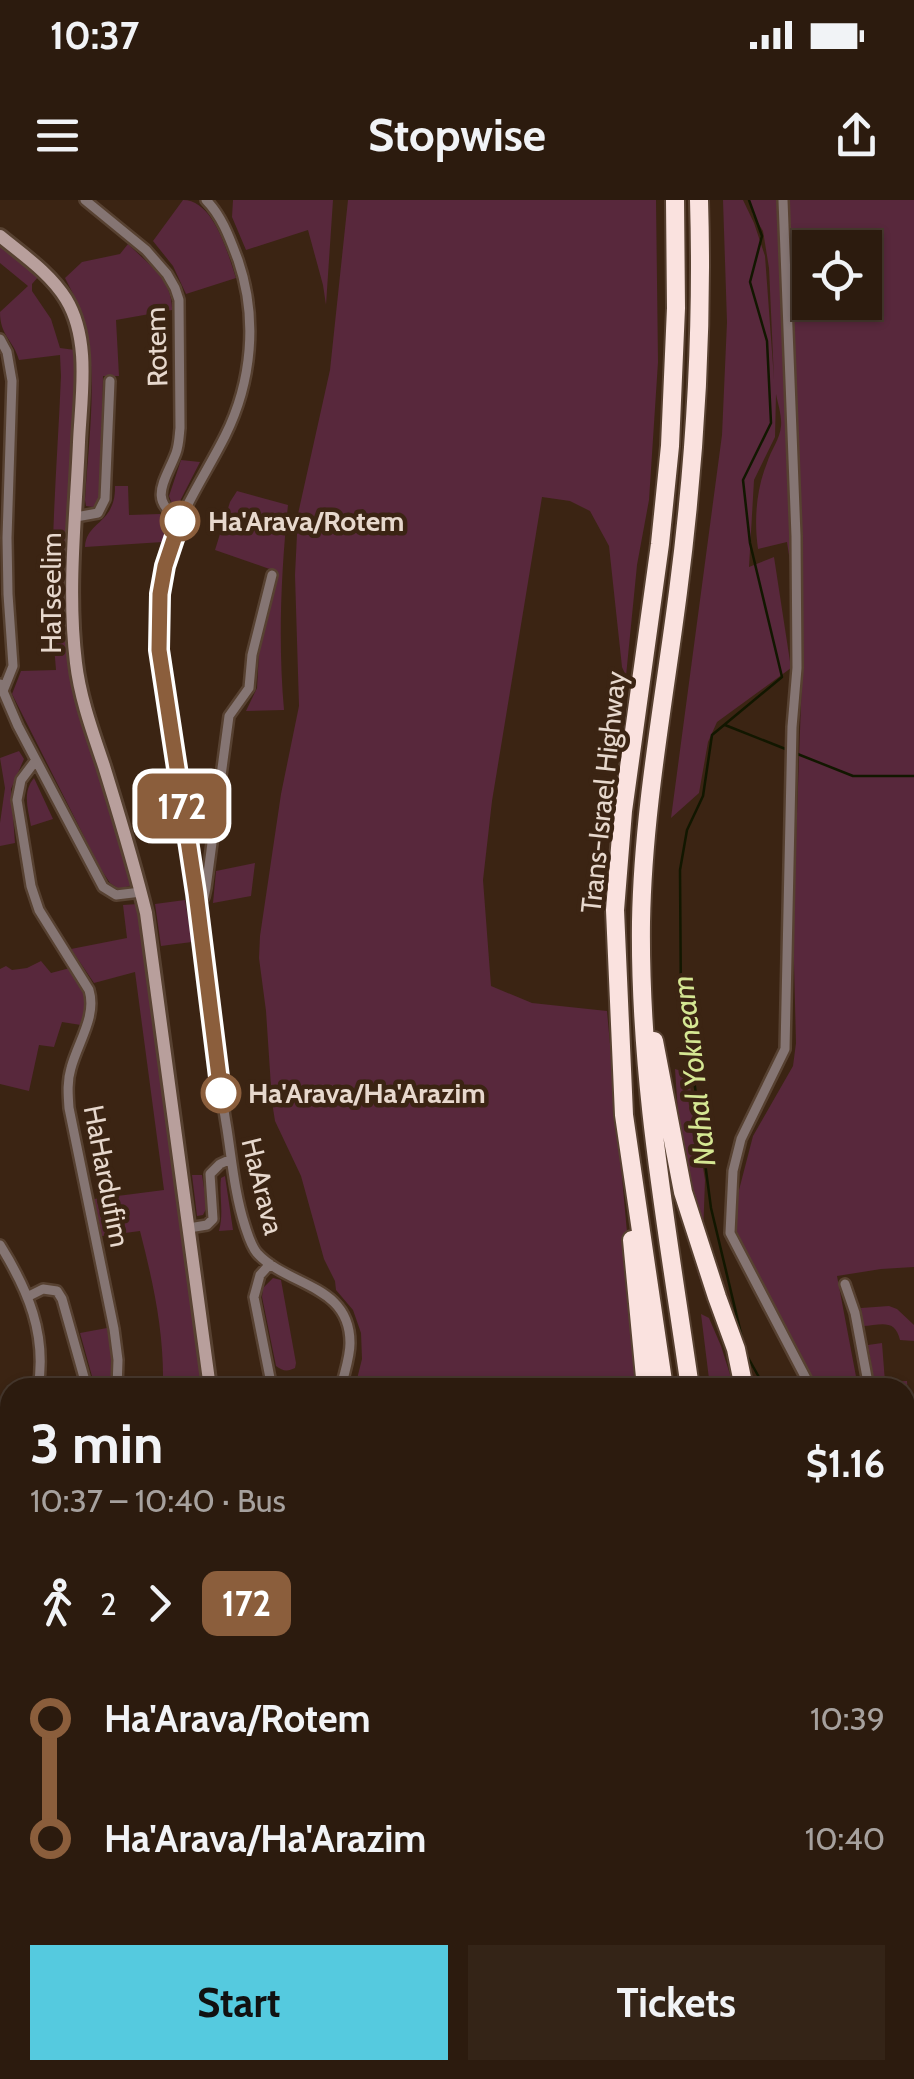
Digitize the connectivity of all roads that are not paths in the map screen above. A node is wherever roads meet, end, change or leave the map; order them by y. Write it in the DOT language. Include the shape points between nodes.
graph roads {
  1 [pos="85,200"];
  2 [pos="675,200"];
  3 [pos="699,200"];
  4 [pos="783,200"];
  5 [pos="211,202"];
  6 [pos="0,236"];
  7 [pos="0,339"];
  8 [pos="110,381"];
  9 [pos="76,517"];
  10 [pos="181,518"];
  11 [pos="272,575"];
  12 [pos="2,687"];
  13 [pos="36,760"];
  14 [pos="141,892"];
  15 [pos="197,902"];
  16 [pos="643,987"];
  17 [pos="624,1115"];
  18 [pos="231,1159"];
  19 [pos="189,1228"];
  20 [pos="0,1245"];
  21 [pos="270,1264"];
  22 [pos="845,1284"];
  23 [pos="27,1297"];
  24 [pos="38,1378"];
  25 [pos="85,1378"];
  26 [pos="117,1378"];
  27 [pos="209,1378"];
  28 [pos="270,1378"];
  29 [pos="343,1378"];
  30 [pos="645,1378"];
  31 [pos="663,1378"];
  32 [pos="689,1378"];
  33 [pos="742,1378"];
  34 [pos="806,1378"];
  35 [pos="866,1378"];
  1 -- 10 [label="street, Rotem" via="146,250 179,300 180,428 161,489 166,510"];
  2 -- 17 [label="highway, Trans-Israel Highway" via="670,446 615,910"];
  3 -- 16 [label="highway, Trans-Israel Highway" via="693,461 652,776"];
  4 -- 34 [label="street" via="797,649 785,1049 741,1139 730,1233"];
  5 -- 10 [label="street, HaArava" via="248,297 248,362 227,434"];
  6 -- 9 [label="street, HaTseelim" via="54,282 79,333"];
  7 -- 12 [label="street" via="12,381 7,538 14,666"];
  8 -- 9 [label="street" via="105,499 98,513"];
  9 -- 14 [label="street, HaTseelim" via="76,668"];
  10 -- 15 [label="street, HaArava" via="160,594 159,650"];
  11 -- 15 [label="street" via="249,688 228,716 206,888"];
  12 -- 13 [label="street"];
  13 -- 14 [label="street" via="103,887 116,895"];
  13 -- 26 [label="street, HaHardufim" via="17,800 30,886 93,1002 69,1073 69,1108 114,1329"];
  14 -- 19 [label="street, HaTseelim"];
  15 -- 18 [label="street, HaArava"];
  16 -- 32 [label="highway, Trans-Israel Highway" via="650,1108"];
  16 -- 33 [label="highway" via="683,1192"];
  17 -- 30 [label="highway"];
  17 -- 31 [label="highway, Trans-Israel Highway"];
  18 -- 19 [label="street" via="210,1174 213,1219"];
  18 -- 21 [label="street, HaArava" via="250,1240"];
  19 -- 27 [label="street, HaTseelim"];
  20 -- 23 [label="street"];
  21 -- 28 [label="street" via="254,1297"];
  21 -- 29 [label="street, HaArava" via="338,1306 349,1329"];
  22 -- 35 [label="street"];
  23 -- 24 [label="street" via="40,1337"];
  23 -- 25 [label="street" via="44,1288 57,1291"];
}
